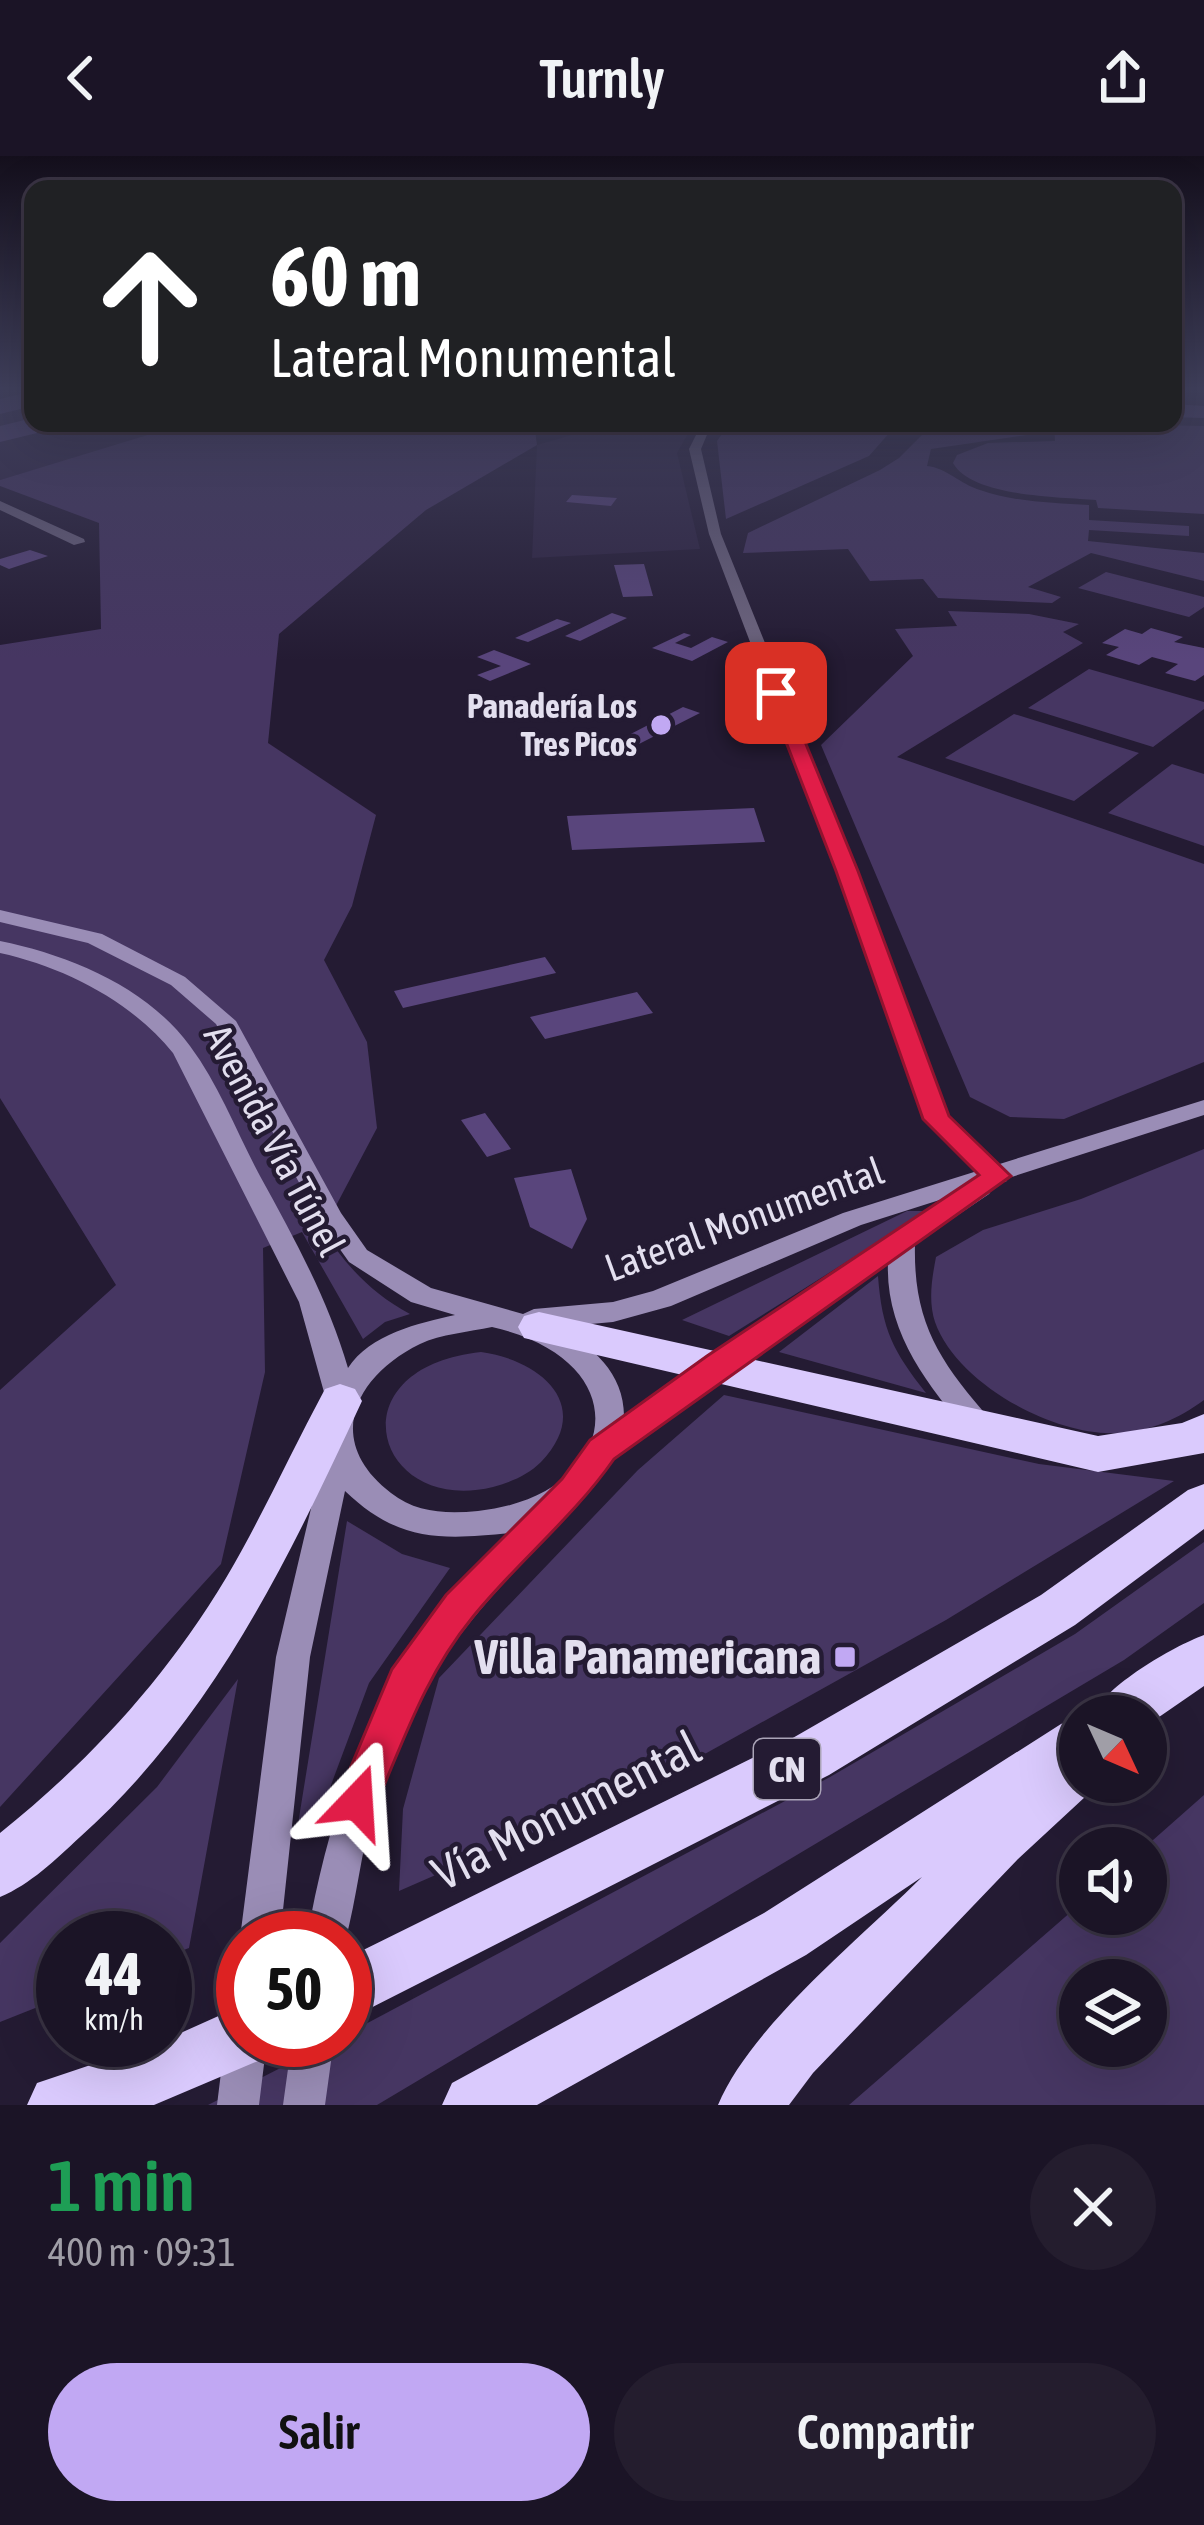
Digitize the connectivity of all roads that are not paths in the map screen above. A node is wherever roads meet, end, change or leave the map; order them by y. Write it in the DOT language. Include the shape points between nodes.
graph roads {
  1 [pos="702,479"];
  2 [pos="0,505"];
  3 [pos="79,542"];
  4 [pos="0,916"];
  5 [pos="0,947"];
  6 [pos="1204,1107"];
  7 [pos="997,1176"];
  8 [pos="902,1243"];
  9 [pos="515,1321"];
  10 [pos="718,1364"];
  11 [pos="340,1401"];
  12 [pos="980,1427"];
  13 [pos="1204,1431"];
  14 [pos="602,1450"];
  15 [pos="338,1453"];
  16 [pos="574,1489"];
  17 [pos="1204,1504"];
  18 [pos="1195,1664"];
  19 [pos="1149,1695"];
  20 [pos="1160,1695"];
  21 [pos="1059,1755"];
  22 [pos="1059,1785"];
  23 [pos="0,1869"];
  24 [pos="264,1911"];
  25 [pos="331,1911"];
  26 [pos="372,1977"];
  27 [pos="216,2050"];
  28 [pos="242,2067"];
  29 [pos="310,2067"];
  30 [pos="58,2105"];
  31 [pos="238,2105"];
  32 [pos="304,2105"];
  33 [pos="474,2105"];
  34 [pos="750,2105"];
  1 -- 7 [label="street" via="715,534 937,1119"];
  2 -- 3 [label="street"];
  4 -- 9 [label="main road, Avenida Vía Túnel" via="95,938 178,981 225,1022 358,1256 421,1295"];
  5 -- 11 [label="main road, Avenida Vía Túnel" via="91,980 176,1043 297,1273 336,1367"];
  6 -- 7 [label="main road, Lateral Monumental"];
  7 -- 8 [label="main road, Lateral Monumental"];
  7 -- 9 [label="main road, Lateral Monumental" via="853,1219 661,1299"];
  8 -- 10 [label="main road, Lateral Monumental"];
  8 -- 12 [label="main road" via="898,1279 907,1324 941,1383"];
  9 -- 10 [label="highway"];
  9 -- 11 [label="main road" via="448,1321 408,1333 374,1355"];
  9 -- 14 [label="main road" via="569,1342 592,1364 610,1419"];
  10 -- 12 [label="highway"];
  10 -- 14 [label="main road, Lateral Monumental"];
  11 -- 15 [label="main road"];
  11 -- 23 [label="highway" via="256,1571 184,1685 117,1766"];
  12 -- 13 [label="highway" via="1098,1454"];
  14 -- 16 [label="main road"];
  15 -- 16 [label="main road" via="357,1486 390,1512 436,1526 486,1527"];
  15 -- 24 [label="main road" via="293,1657"];
  16 -- 25 [label="main road" via="459,1606 406,1681 367,1768"];
  17 -- 26 [label="highway, Vía Monumental / CN" via="1058,1610 810,1757"];
  18 -- 19 [label="highway"];
  18 -- 20 [label="highway"];
  21 -- 33 [label="highway" via="784,1934"];
  22 -- 34 [label="highway" via="791,2051"];
  27 -- 30 [label="highway"];
  28 -- 31 [label="main road"];
  29 -- 32 [label="main road"];
}
